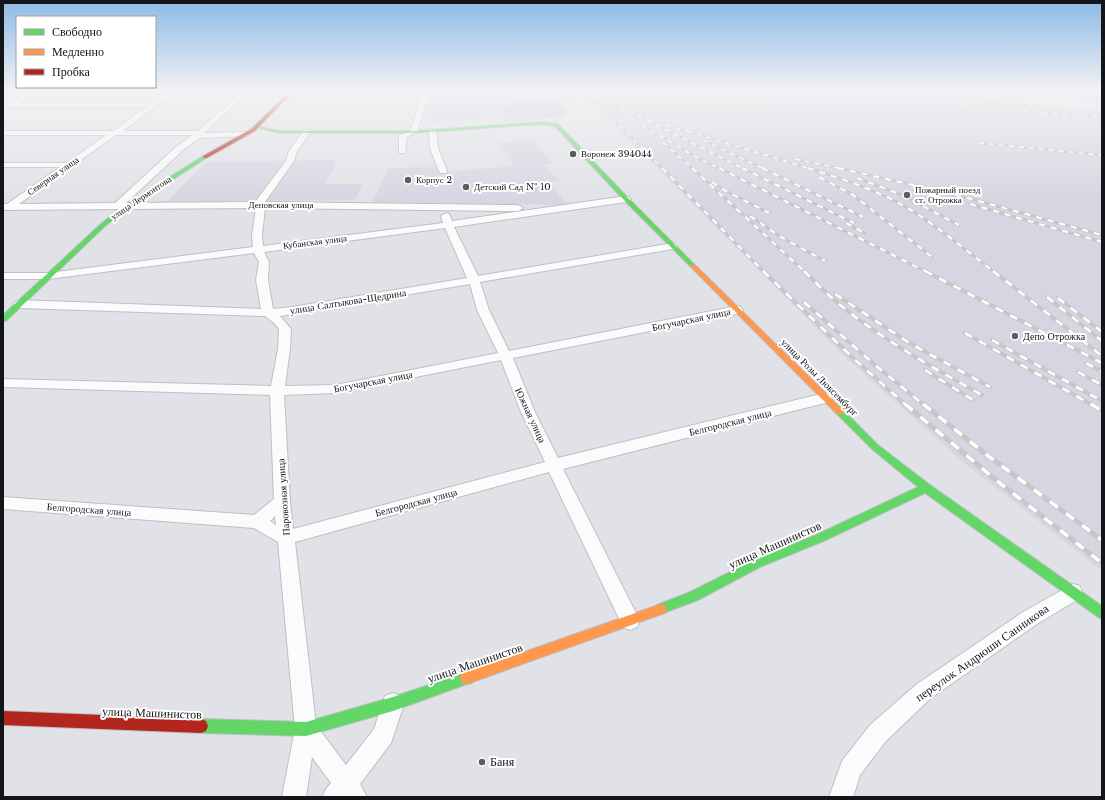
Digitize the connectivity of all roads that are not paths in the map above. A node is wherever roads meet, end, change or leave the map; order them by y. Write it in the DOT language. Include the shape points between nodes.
graph roads {
  1 [pos="122,127"];
  2 [pos="206,127"];
  3 [pos="256,127"];
  4 [pos="257,127"];
  5 [pos="415,127"];
  6 [pos="486,127"];
  7 [pos="559,127"];
  8 [pos="432,131"];
  9 [pos="116,132"];
  10 [pos="308,132"];
  11 [pos="413,132"];
  12 [pos="3,133"];
  13 [pos="245,134"];
  14 [pos="198,135"];
  15 [pos="402,151"];
  16 [pos="3,165"];
  17 [pos="68,165"];
  18 [pos="443,171"];
  19 [pos="626,199"];
  20 [pos="118,205"];
  21 [pos="129,205"];
  22 [pos="260,205"];
  23 [pos="444,206"];
  24 [pos="6,207"];
  25 [pos="559,209"];
  26 [pos="448,225"];
  27 [pos="673,246"];
  28 [pos="258,250"];
  29 [pos="3,276"];
  30 [pos="48,276"];
  31 [pos="474,280"];
  32 [pos="19,304"];
  33 [pos="737,310"];
  34 [pos="268,313"];
  35 [pos="3,319"];
  36 [pos="505,355"];
  37 [pos="3,383"];
  38 [pos="277,391"];
  39 [pos="825,398"];
  40 [pos="555,465"];
  41 [pos="926,488"];
  42 [pos="282,501"];
  43 [pos="3,503"];
  44 [pos="257,522"];
  45 [pos="285,538"];
  46 [pos="1073,592"];
  47 [pos="1102,613"];
  48 [pos="630,621"];
  49 [pos="393,704"];
  50 [pos="3,718"];
  51 [pos="306,729"];
  52 [pos="345,793"];
  53 [pos="294,797"];
  54 [pos="841,797"];
  1 -- 9 [label="street, Северная улица"];
  2 -- 14 [label="street"];
  3 -- 13 [label="street, улица Лермонтова"];
  4 -- 10 [label="street" via="274,132"];
  5 -- 11 [label="street"];
  6 -- 8 [label="street, улица Розы Люксембург"];
  7 -- 19 [label="street, улица Розы Люксембург"];
  8 -- 11 [label="street"];
  8 -- 18 [label="street" via="434,148"];
  9 -- 12 [label="street"];
  9 -- 14 [label="street"];
  9 -- 17 [label="street, Северная улица"];
  10 -- 11 [label="street"];
  10 -- 22 [label="street" via="293,151 290,161"];
  11 -- 15 [label="street" via="403,136"];
  13 -- 14 [label="street"];
  13 -- 21 [label="street, улица Лермонтова"];
  14 -- 20 [label="street"];
  16 -- 17 [label="street"];
  17 -- 24 [label="street, Северная улица"];
  19 -- 25 [label="street, Кубанская улица"];
  19 -- 27 [label="street, улица Розы Люксембург"];
  20 -- 21 [label="street, Деповская улица"];
  20 -- 24 [label="street, Деповская улица"];
  21 -- 22 [label="street, Деповская улица"];
  21 -- 30 [label="street, улица Лермонтова" via="104,224"];
  22 -- 23 [label="street, Деповская улица"];
  22 -- 28 [label="street"];
  23 -- 25 [label="street, Деповская улица"];
  23 -- 26 [label="street, Южная улица"];
  25 -- 26 [label="street, Кубанская улица"];
  26 -- 28 [label="street, Кубанская улица"];
  26 -- 31 [label="street, Южная улица"];
  27 -- 31 [label="street, улица Салтыкова-Щедрина"];
  27 -- 33 [label="street, улица Розы Люксембург"];
  28 -- 30 [label="street, Кубанская улица"];
  28 -- 34 [label="street" via="264,262 262,280"];
  29 -- 30 [label="street, Кубанская улица"];
  30 -- 32 [label="street, улица Лермонтова"];
  31 -- 34 [label="street, улица Салтыкова-Щедрина"];
  31 -- 36 [label="street, Южная улица" via="483,310"];
  32 -- 34 [label="street, улица Салтыкова-Щедрина"];
  32 -- 35 [label="street, улица Лермонтова"];
  33 -- 36 [label="street, Богучарская улица"];
  33 -- 39 [label="street, улица Розы Люксембург"];
  34 -- 38 [label="street, Паровозная улица" via="285,329"];
  36 -- 38 [label="street, Богучарская улица" via="335,389"];
  36 -- 40 [label="street, Южная улица" via="528,412"];
  37 -- 38 [label="street, Богучарская улица"];
  38 -- 42 [label="street, Паровозная улица"];
  39 -- 40 [label="street, Белгородская улица"];
  39 -- 41 [label="street, улица Розы Люксембург" via="875,447"];
  40 -- 45 [label="street, Белгородская улица"];
  40 -- 48 [label="street, Южная улица"];
  41 -- 46 [label="street, улица Розы Люксембург"];
  41 -- 48 [label="street, улица Машинистов" via="822,537 756,564 694,596"];
  42 -- 44 [label="street"];
  42 -- 45 [label="street, Паровозная улица"];
  43 -- 44 [label="street, Белгородская улица"];
  44 -- 45 [label="street, Белгородская улица"];
  45 -- 51 [label="street, Паровозная улица"];
  46 -- 47 [label="street, улица Розы Люксембург"];
  46 -- 54 [label="street, переулок Андрюши Санникова" via="924,690 878,733 850,769"];
  48 -- 49 [label="street, улица Машинистов"];
  49 -- 51 [label="street, улица Машинистов"];
  49 -- 52 [label="street" via="383,735"];
  50 -- 51 [label="street, улица Машинистов"];
  51 -- 52 [label="street"];
  51 -- 53 [label="street, Паровозная улица"];
}
